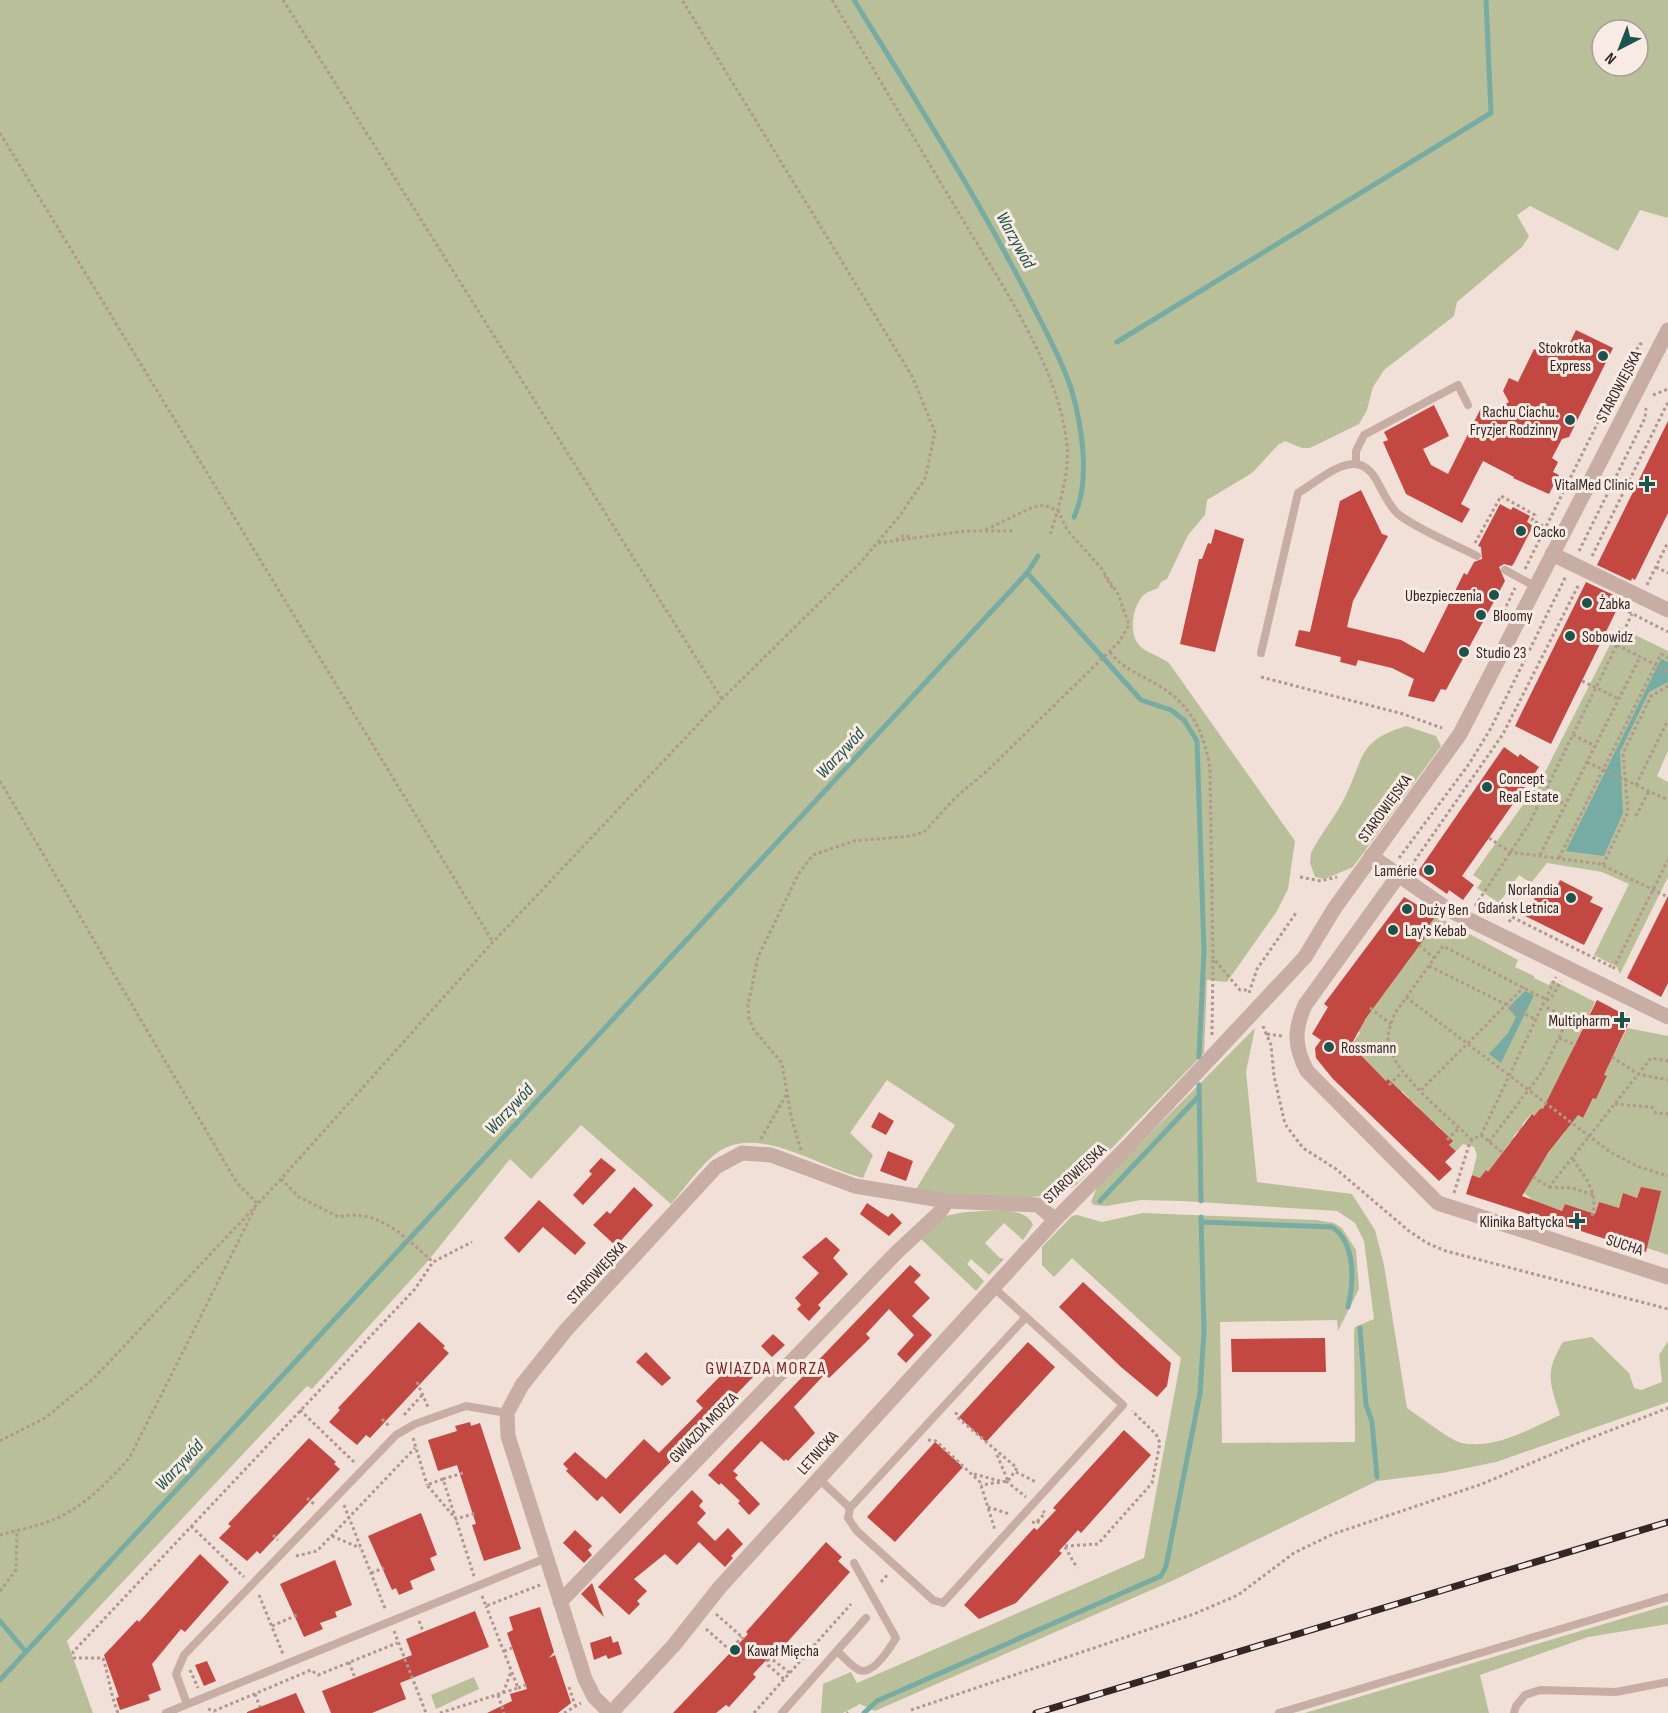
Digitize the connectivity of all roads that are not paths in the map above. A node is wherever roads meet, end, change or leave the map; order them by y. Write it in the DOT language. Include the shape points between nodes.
graph roads {
  1 [pos="1668,330"];
  2 [pos="1468,405"];
  3 [pos="1356,463"];
  4 [pos="1474,554"];
  5 [pos="1552,554"];
  6 [pos="1505,570"];
  7 [pos="1536,586"];
  8 [pos="1668,610"];
  9 [pos="1261,653"];
  10 [pos="1371,856"];
  11 [pos="1400,877"];
  12 [pos="1668,1017"];
  13 [pos="947,1201"];
  14 [pos="1054,1220"];
  15 [pos="1668,1277"];
  16 [pos="993,1287"];
  17 [pos="1026,1317"];
  18 [pos="507,1413"];
  19 [pos="818,1478"];
  20 [pos="850,1508"];
  21 [pos="546,1558"];
  22 [pos="854,1563"];
  23 [pos="1668,1597"];
  24 [pos="560,1602"];
  25 [pos="866,1618"];
  26 [pos="837,1651"];
  27 [pos="1668,1682"];
  28 [pos="187,1704"];
  29 [pos="166,1713"];
  30 [pos="610,1713"];
  31 [pos="782,1713"];
  32 [pos="1279,1713"];
  33 [pos="1514,1713"];
  1 -- 5 [label="street, STAROWIEJSKA"];
  2 -- 3 [label="lane" via="1458,386 1364,435 1356,451"];
  3 -- 4 [label="lane" via="1371,469 1399,515"];
  3 -- 9 [label="lane" via="1298,493"];
  5 -- 7 [label="street, STAROWIEJSKA"];
  5 -- 8 [label="street"];
  6 -- 7 [label="lane"];
  7 -- 10 [label="street, STAROWIEJSKA" via="1460,734"];
  10 -- 11 [label="street"];
  10 -- 14 [label="street, STAROWIEJSKA" via="1305,957"];
  11 -- 12 [label="street" via="1449,910"];
  11 -- 15 [label="street, SUCHA" via="1305,1005 1296,1027 1297,1049 1306,1071 1438,1203"];
  13 -- 14 [label="street, STAROWIEJSKA" via="1038,1205"];
  13 -- 18 [label="street, STAROWIEJSKA" via="855,1186 771,1155 751,1152 728,1159 716,1167 566,1330 522,1385"];
  13 -- 24 [label="street, GWIAZDA MORZA"];
  14 -- 16 [label="street, LETNICKA"];
  16 -- 17 [label="lane"];
  16 -- 19 [label="street, LETNICKA"];
  17 -- 20 [label="lane"];
  17 -- 20 [label="lane" via="1123,1405 946,1601 940,1604 933,1600 857,1531 848,1518"];
  18 -- 21 [label="street" via="508,1436"];
  18 -- 28 [label="lane" via="466,1406 415,1424 396,1436 184,1655 176,1674"];
  19 -- 20 [label="lane"];
  19 -- 30 [label="street, LETNICKA"];
  21 -- 24 [label="street"];
  21 -- 28 [label="lane"];
  22 -- 26 [label="lane" via="896,1638 867,1671 859,1670"];
  23 -- 32 [label="lane"];
  24 -- 30 [label="street" via="585,1679 594,1697"];
  25 -- 26 [label="lane"];
  26 -- 31 [label="lane"];
  27 -- 33 [label="lane" via="1616,1692 1540,1690 1526,1695"];
  28 -- 29 [label="lane"];
}
